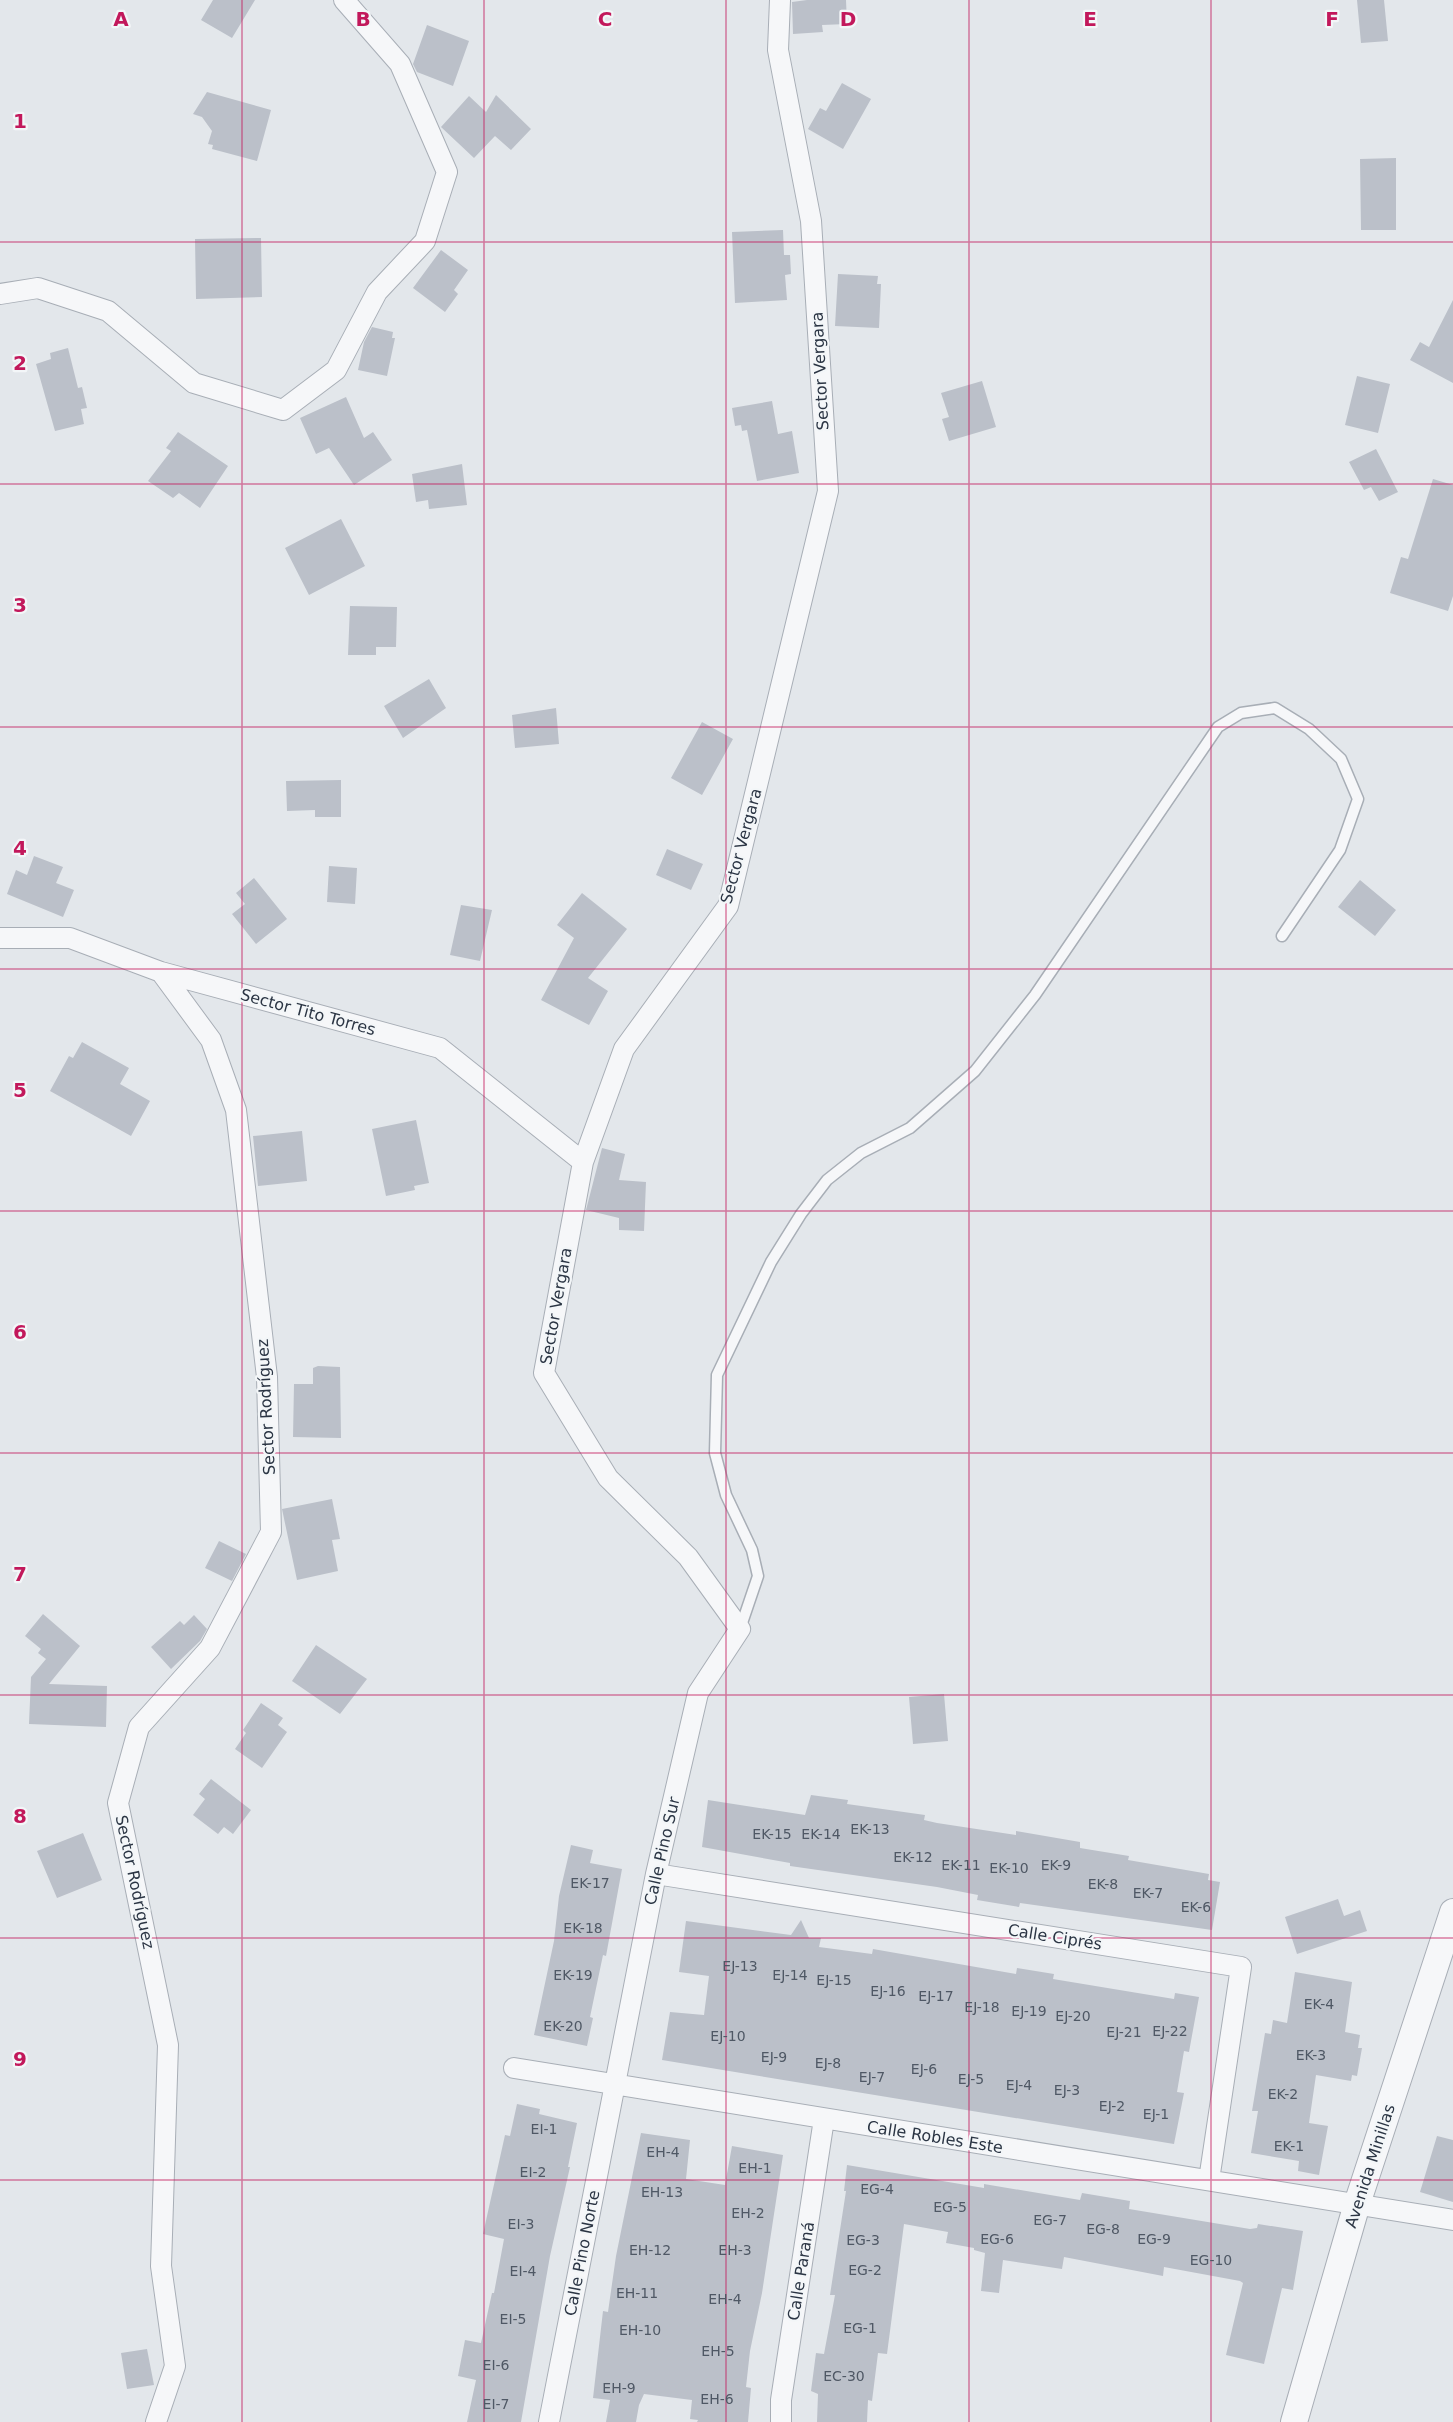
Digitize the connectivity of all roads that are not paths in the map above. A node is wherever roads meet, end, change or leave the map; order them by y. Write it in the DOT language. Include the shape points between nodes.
graph roads {
  1 [pos="344,0"];
  2 [pos="780,0"];
  3 [pos="0,294"];
  4 [pos="1282,936"];
  5 [pos="0,938"];
  6 [pos="161,972"];
  7 [pos="583,1162"];
  8 [pos="740,1629"];
  9 [pos="656,1874"];
  10 [pos="1453,1912"];
  11 [pos="514,2068"];
  12 [pos="615,2084"];
  13 [pos="824,2119"];
  14 [pos="1209,2180"];
  15 [pos="1357,2204"];
  16 [pos="1453,2220"];
  17 [pos="156,2422"];
  18 [pos="549,2422"];
  19 [pos="781,2422"];
  20 [pos="1294,2422"];
  1 -- 3 [label="street" via="400,64 447,172 425,241 377,292 336,370 283,410 194,383 108,311 38,288"];
  2 -- 7 [label="street, Sector Vergara" via="778,50 811,221 828,491 728,906 624,1049"];
  4 -- 8 [label="lane" via="1340,850 1358,799 1341,759 1309,729 1275,708 1241,713 1218,728 1035,995 975,1071 910,1128 861,1153 827,1180 771,1262 717,1376 715,1453 726,1495 752,1550 758,1576"];
  5 -- 6 [label="street, Sector Tito Torres" via="70,938"];
  6 -- 7 [label="street, Sector Tito Torres" via="440,1048"];
  6 -- 17 [label="street, Sector Rodríguez" via="211,1040 236,1110 267,1377 271,1532 210,1648 139,1727 118,1803 168,2045 160,2266 175,2366"];
  7 -- 8 [label="street, Sector Vergara" via="544,1373 608,1478 688,1557"];
  8 -- 9 [label="street, Calle Pino Sur" via="698,1693"];
  9 -- 12 [label="street, Calle Pino Sur"];
  9 -- 14 [label="street, Calle Ciprés" via="1241,1967"];
  10 -- 15 [label="street, Avenida Minillas"];
  11 -- 12 [label="street, Calle Robles Este"];
  12 -- 13 [label="street, Calle Robles Este"];
  12 -- 18 [label="street, Calle Pino Norte"];
  13 -- 14 [label="street, Calle Robles Este"];
  13 -- 19 [label="street, Calle Paraná" via="781,2400"];
  14 -- 15 [label="street, Calle Robles Este"];
  15 -- 16 [label="street, Calle Robles Este"];
  15 -- 20 [label="street, Avenida Minillas"];
}
